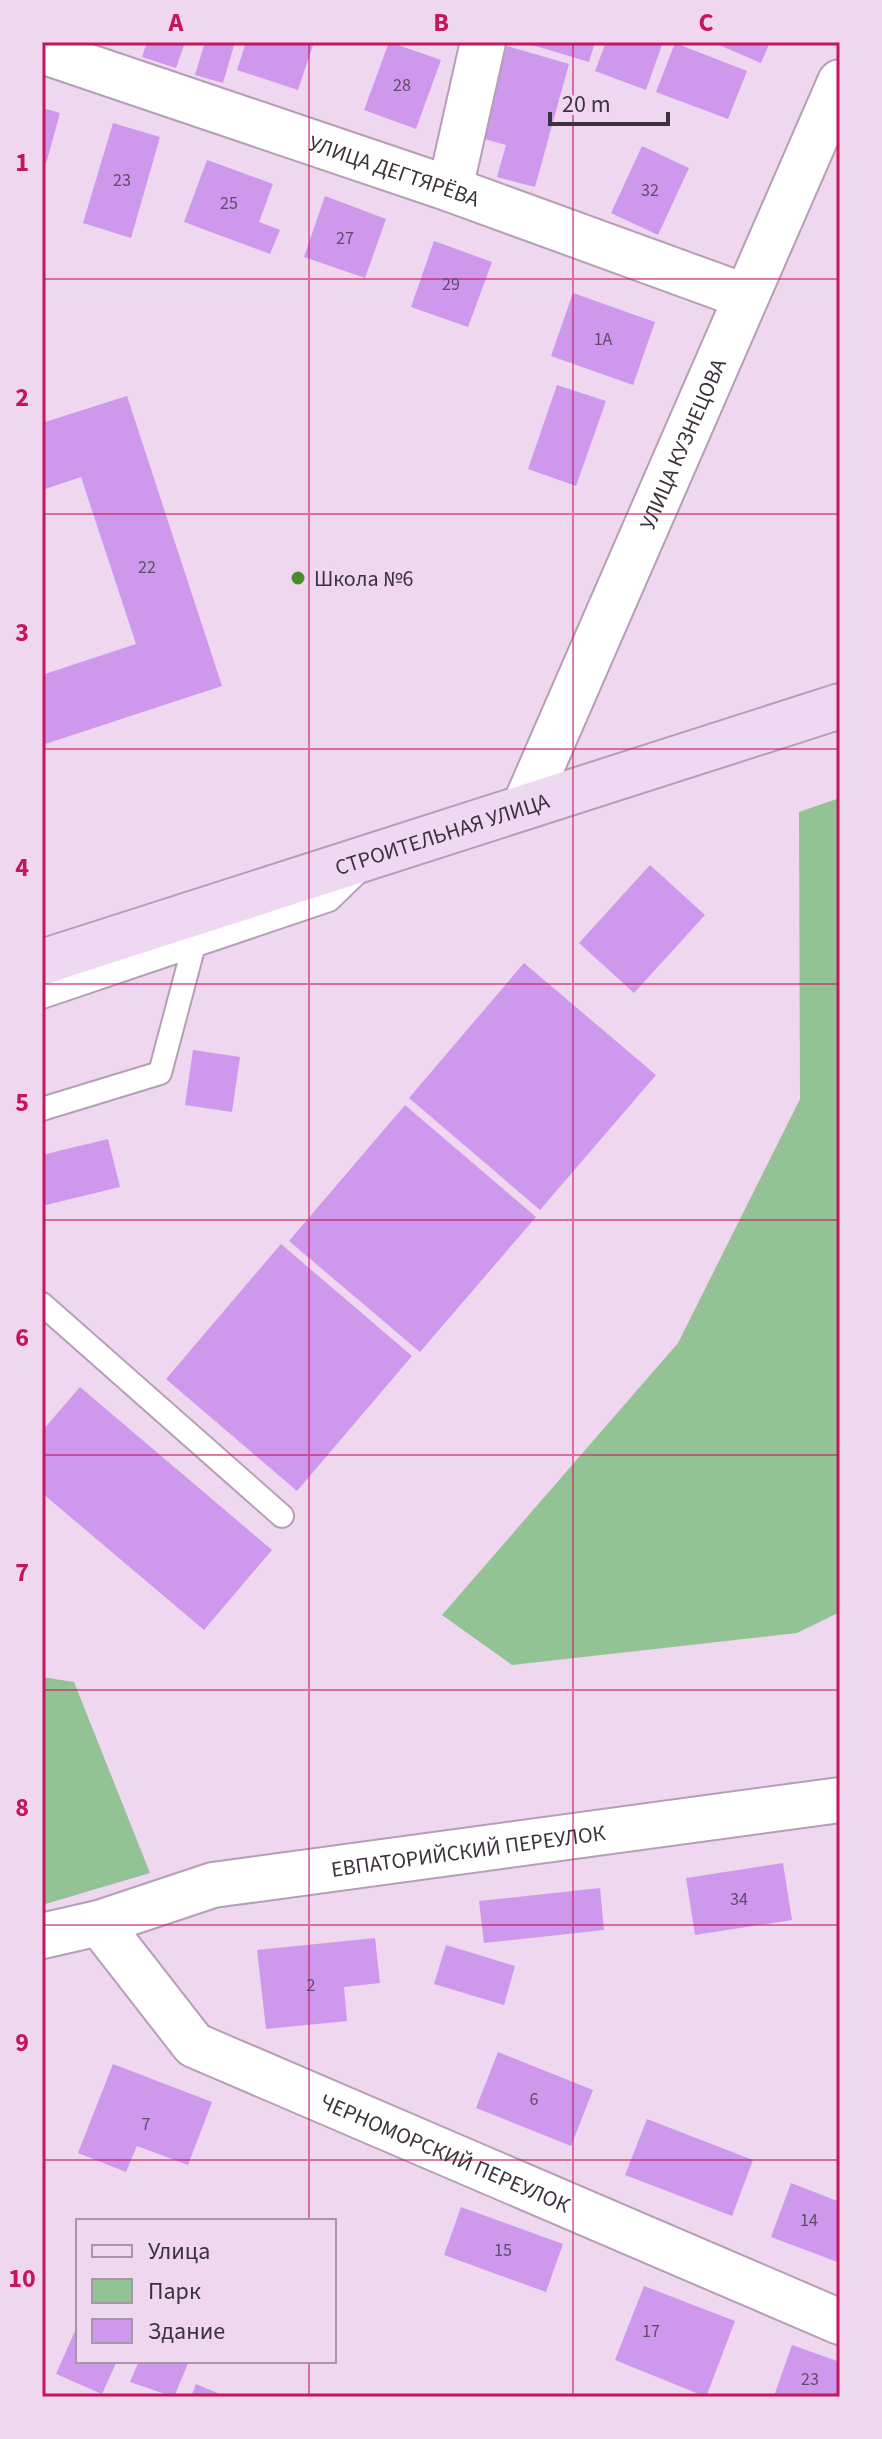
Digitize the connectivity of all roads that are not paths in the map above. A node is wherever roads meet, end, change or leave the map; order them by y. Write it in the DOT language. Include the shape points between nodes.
graph roads {
  1 [pos="483,42"];
  2 [pos="42,51"];
  3 [pos="840,82"];
  4 [pos="450,189"];
  5 [pos="744,296"];
  6 [pos="840,706"];
  7 [pos="525,805"];
  8 [pos="379,851"];
  9 [pos="194,945"];
  10 [pos="42,962"];
  11 [pos="42,997"];
  12 [pos="42,1109"];
  13 [pos="42,1304"];
  14 [pos="282,1516"];
  15 [pos="840,1800"];
  16 [pos="99,1923"];
  17 [pos="42,1936"];
  18 [pos="840,2322"];
  1 -- 4 [label="street"];
  2 -- 4 [label="street, УЛИЦА ДЕГТЯРЁВА"];
  3 -- 5 [label="street, УЛИЦА КУЗНЕЦОВА"];
  4 -- 5 [label="street, УЛИЦА ДЕГТЯРЁВА"];
  5 -- 7 [label="street, УЛИЦА КУЗНЕЦОВА"];
  6 -- 7 [label="street, СТРОИТЕЛЬНАЯ УЛИЦА"];
  7 -- 8 [label="street, СТРОИТЕЛЬНАЯ УЛИЦА"];
  8 -- 9 [label="lane" via="329,900"];
  8 -- 10 [label="street, СТРОИТЕЛЬНАЯ УЛИЦА"];
  9 -- 11 [label="lane"];
  9 -- 12 [label="lane" via="160,1073"];
  13 -- 14 [label="lane"];
  15 -- 16 [label="street, ЕВПАТОРИЙСКИЙ ПЕРЕУЛОК" via="213,1885"];
  16 -- 17 [label="street, ЕВПАТОРИЙСКИЙ ПЕРЕУЛОК"];
  16 -- 18 [label="street, ЧЕРНОМОРСКИЙ ПЕРЕУЛОК" via="194,2045"];
}
